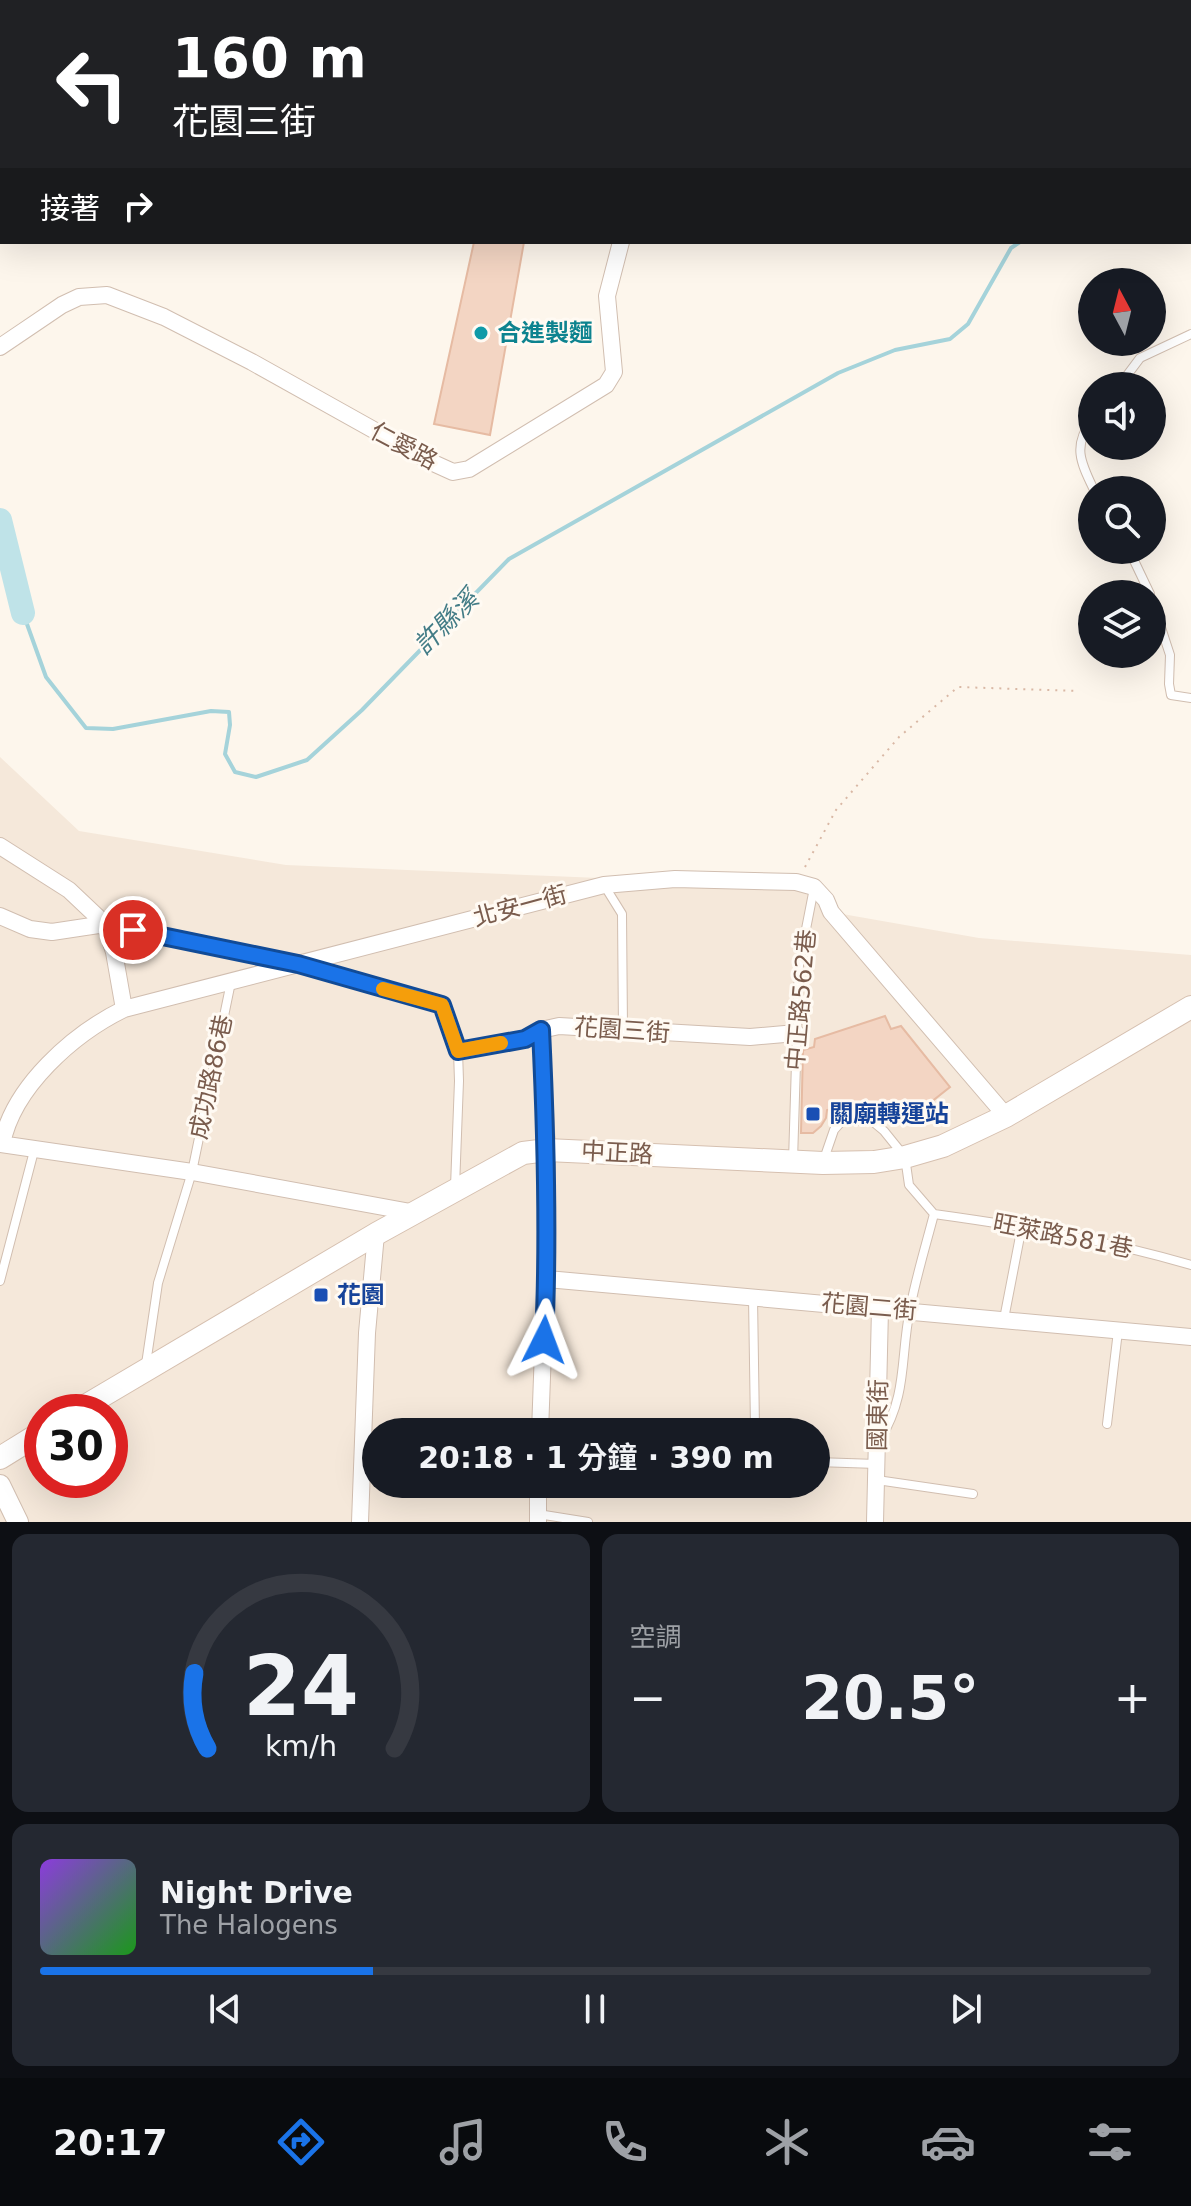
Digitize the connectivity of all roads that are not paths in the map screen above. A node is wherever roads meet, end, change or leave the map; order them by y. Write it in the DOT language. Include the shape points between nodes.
graph roads {
  1 [pos="620,244"];
  2 [pos="1191,334"];
  3 [pos="0,347"];
  4 [pos="1130,372"];
  5 [pos="1166,643"];
  6 [pos="1191,698"];
  7 [pos="0,846"];
  8 [pos="604,885"];
  9 [pos="814,887"];
  10 [pos="0,916"];
  11 [pos="105,924"];
  12 [pos="298,964"];
  13 [pos="231,982"];
  14 [pos="1191,1007"];
  15 [pos="124,1009"];
  16 [pos="623,1029"];
  17 [pos="541,1030"];
  18 [pos="796,1033"];
  19 [pos="458,1051"];
  20 [pos="1006,1116"];
  21 [pos="1,1144"];
  22 [pos="547,1150"];
  23 [pos="34,1151"];
  24 [pos="905,1157"];
  25 [pos="793,1161"];
  26 [pos="823,1163"];
  27 [pos="192,1172"];
  28 [pos="455,1192"];
  29 [pos="416,1213"];
  30 [pos="934,1214"];
  31 [pos="1022,1226"];
  32 [pos="376,1234"];
  33 [pos="1191,1265"];
  34 [pos="547,1279"];
  35 [pos="0,1281"];
  36 [pos="753,1296"];
  37 [pos="880,1309"];
  38 [pos="909,1310"];
  39 [pos="1004,1319"];
  40 [pos="1118,1330"];
  41 [pos="1191,1337"];
  42 [pos="146,1368"];
  43 [pos="104,1394"];
  44 [pos="541,1418"];
  45 [pos="755,1418"];
  46 [pos="1107,1424"];
  47 [pos="24,1443"];
  48 [pos="877,1445"];
  49 [pos="0,1458"];
  50 [pos="830,1464"];
  51 [pos="876,1472"];
  52 [pos="0,1485"];
  53 [pos="973,1494"];
  54 [pos="538,1518"];
  55 [pos="18,1522"];
  56 [pos="360,1522"];
  57 [pos="588,1522"];
  58 [pos="875,1522"];
  1 -- 3 [label="street, 仁愛路" via="607,296 614,372 606,385 490,458 453,472 252,362 107,295 79,297 62,305"];
  2 -- 4 [label="lane" via="1140,358"];
  5 -- 6 [label="lane" via="1171,695"];
  7 -- 11 [label="street" via="47,873"];
  8 -- 9 [label="street, 北安一街" via="685,879"];
  8 -- 12 [label="street, 北安一街"];
  8 -- 16 [label="lane" via="622,914"];
  9 -- 18 [label="lane, 中正路562巷" via="799,965"];
  9 -- 20 [label="street"];
  10 -- 11 [label="street" via="52,932"];
  11 -- 12 [label="street"];
  11 -- 15 [label="street"];
  12 -- 13 [label="street, 北安一街"];
  12 -- 19 [label="street" via="442,1005"];
  13 -- 15 [label="street, 北安一街"];
  13 -- 27 [label="lane, 成功路86巷"];
  14 -- 20 [label="main road, 中正路"];
  15 -- 21 [label="street, 北安一街" via="47,1068 11,1115"];
  16 -- 17 [label="street, 花園三街"];
  16 -- 18 [label="street, 花園三街" via="750,1037"];
  17 -- 19 [label="street, 花園三街" via="525,1039"];
  17 -- 22 [label="street"];
  18 -- 25 [label="lane, 中正路562巷"];
  19 -- 28 [label="lane"];
  20 -- 24 [label="main road, 中正路" via="943,1146"];
  21 -- 23 [label="street"];
  22 -- 25 [label="main road, 中正路"];
  22 -- 28 [label="main road, 中正路" via="523,1153"];
  22 -- 34 [label="street"];
  23 -- 27 [label="street"];
  23 -- 35 [label="lane"];
  24 -- 26 [label="main road, 中正路"];
  24 -- 26 [label="lane" via="872,1121 842,1121"];
  24 -- 30 [label="lane" via="909,1185"];
  25 -- 26 [label="main road, 中正路"];
  27 -- 29 [label="street"];
  27 -- 42 [label="lane, 成功路86巷" via="158,1283"];
  28 -- 29 [label="main road, 中正路"];
  29 -- 32 [label="main road, 中正路"];
  30 -- 31 [label="lane, 旺萊路581巷"];
  30 -- 38 [label="lane"];
  31 -- 33 [label="lane, 旺萊路581巷" via="1123,1245"];
  31 -- 39 [label="lane"];
  32 -- 42 [label="main road, 中正路"];
  32 -- 56 [label="street"];
  34 -- 36 [label="street, 花園二街"];
  34 -- 44 [label="street"];
  36 -- 37 [label="street, 花園二街"];
  36 -- 45 [label="lane"];
  37 -- 38 [label="street, 花園二街"];
  37 -- 48 [label="street, 國東街"];
  38 -- 39 [label="street, 花園二街"];
  38 -- 48 [label="lane" via="894,1416"];
  39 -- 40 [label="street, 花園二街"];
  40 -- 41 [label="street, 花園二街"];
  40 -- 46 [label="lane"];
  42 -- 43 [label="main road, 中正路"];
  47 -- 49 [label="main road"];
  48 -- 51 [label="street, 國東街"];
  50 -- 51 [label="lane"];
  51 -- 53 [label="lane"];
  51 -- 58 [label="street, 國東街"];
  52 -- 55 [label="street"];
  54 -- 57 [label="lane"];
}
